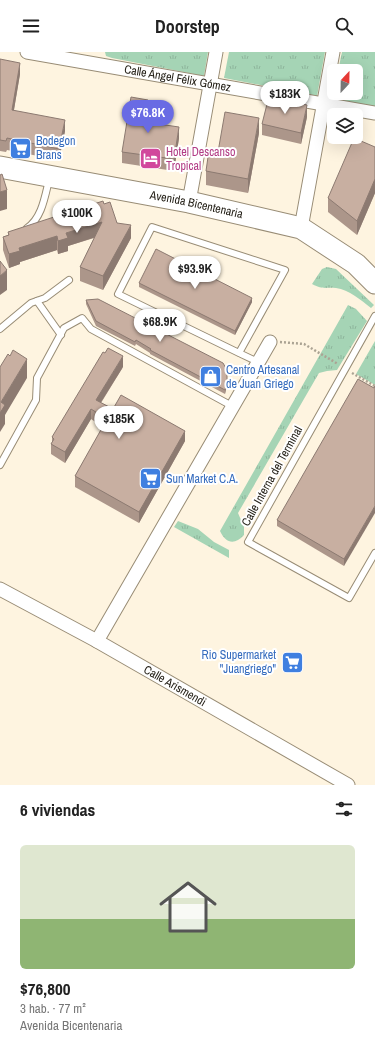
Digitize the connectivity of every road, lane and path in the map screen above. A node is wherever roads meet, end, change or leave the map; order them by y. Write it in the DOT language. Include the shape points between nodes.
graph roads {
  1 [pos="27,52"];
  2 [pos="216,52"];
  3 [pos="333,52"];
  4 [pos="93,57"];
  5 [pos="210,84"];
  6 [pos="323,104"];
  7 [pos="375,113"];
  8 [pos="0,167"];
  9 [pos="50,176"];
  10 [pos="189,202"];
  11 [pos="301,228"];
  12 [pos="23,231"];
  13 [pos="69,280"];
  14 [pos="375,283"];
  15 [pos="37,301"];
  16 [pos="375,316"];
  17 [pos="0,329"];
  18 [pos="61,335"];
  19 [pos="270,342"];
  20 [pos="239,353"];
  21 [pos="258,362"];
  22 [pos="346,368"];
  23 [pos="375,386"];
  24 [pos="232,406"];
  25 [pos="0,464"];
  26 [pos="375,553"];
  27 [pos="0,589"];
  28 [pos="97,642"];
  29 [pos="348,785"];
  1 -- 4 [label="street, Calle Ángel Félix Gómez"];
  2 -- 5 [label="street"];
  3 -- 6 [label="street"];
  4 -- 5 [label="street, Calle Ángel Félix Gómez"];
  5 -- 6 [label="street, Calle Ángel Félix Gómez"];
  5 -- 10 [label="street"];
  6 -- 7 [label="street, Calle Ángel Félix Gómez"];
  6 -- 11 [label="street"];
  8 -- 9 [label="main road, Avenida Bicentenaria"];
  9 -- 10 [label="main road, Avenida Bicentenaria"];
  9 -- 12 [label="lane" via="34,224"];
  10 -- 11 [label="main road, Avenida Bicentenaria"];
  11 -- 14 [label="main road, Avenida Bicentenaria" via="356,264"];
  13 -- 15 [label="lane"];
  15 -- 17 [label="lane" via="31,303"];
  15 -- 18 [label="lane"];
  16 -- 22 [label="lane, Calle Interna del Terminal"];
  18 -- 24 [label="lane" via="64,328 82,318 91,329"];
  18 -- 25 [label="lane" via="37,378 36,400"];
  19 -- 21 [label="street"];
  19 -- 22 [label="path" via="304,344"];
  20 -- 20 [label="lane" via="118,294 152,227 285,270"];
  20 -- 21 [label="lane"];
  21 -- 24 [label="street"];
  22 -- 23 [label="path"];
  22 -- 26 [label="lane, Calle Interna del Terminal" via="248,542 349,598"];
  24 -- 28 [label="street"];
  27 -- 28 [label="street, Calle Arismendi"];
  28 -- 29 [label="street, Calle Arismendi"];
}
